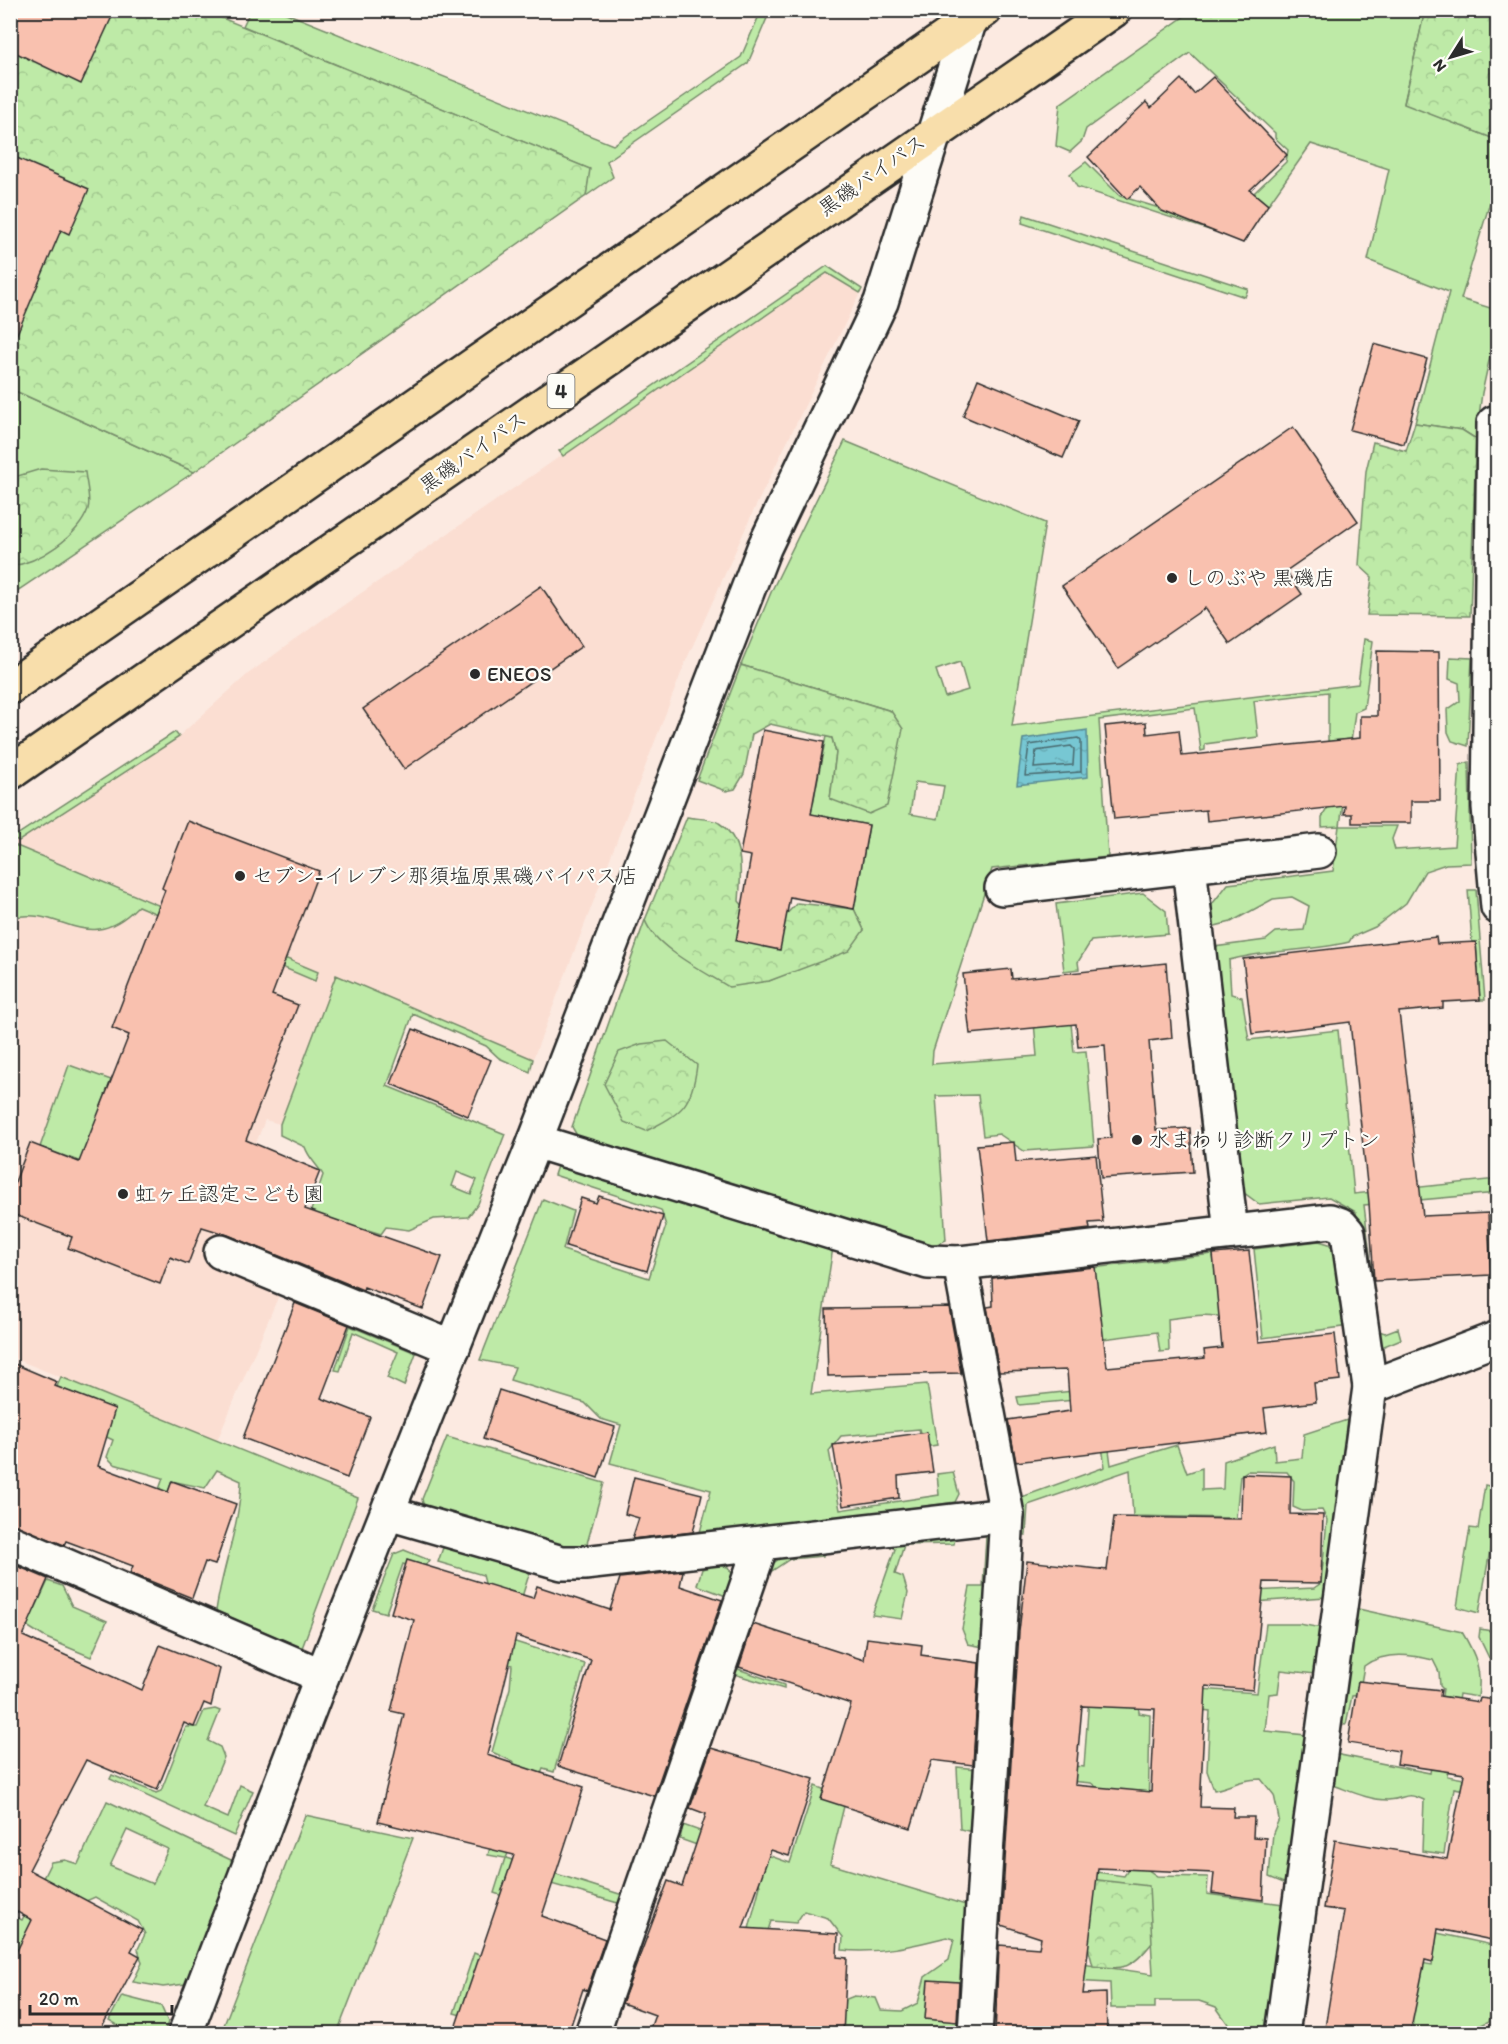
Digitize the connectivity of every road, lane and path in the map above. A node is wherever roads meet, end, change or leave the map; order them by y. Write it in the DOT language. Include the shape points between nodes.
graph roads {
  1 [pos="1114,10"];
  2 [pos="976,14"];
  3 [pos="938,130"];
  4 [pos="1494,423"];
  5 [pos="10,687"];
  6 [pos="10,773"];
  7 [pos="1319,851"];
  8 [pos="1189,866"];
  9 [pos="1002,888"];
  10 [pos="1497,907"];
  11 [pos="536,1141"];
  12 [pos="1231,1232"];
  13 [pos="221,1252"];
  14 [pos="960,1263"];
  15 [pos="1497,1338"];
  16 [pos="453,1348"];
  17 [pos="1370,1387"];
  18 [pos="388,1513"];
  19 [pos="1007,1515"];
  20 [pos="10,1542"];
  21 [pos="760,1545"];
  22 [pos="322,1676"];
  23 [pos="185,2034"];
  24 [pos="592,2034"];
  25 [pos="975,2034"];
  26 [pos="1282,2034"];
  1 -- 3 [label="highway, 黒磯バイパス / 4"];
  2 -- 3 [label="street"];
  2 -- 5 [label="highway"];
  3 -- 6 [label="highway, 黒磯バイパス / 4"];
  3 -- 11 [label="street" via="881,302 764,548"];
  4 -- 10 [label="street" via="1488,807"];
  7 -- 8 [label="street"];
  8 -- 9 [label="street"];
  8 -- 12 [label="street"];
  11 -- 14 [label="street" via="928,1262"];
  11 -- 16 [label="street"];
  12 -- 14 [label="street"];
  12 -- 17 [label="street" via="1330,1221 1341,1225 1348,1233"];
  13 -- 16 [label="street"];
  14 -- 19 [label="street"];
  15 -- 17 [label="street"];
  16 -- 18 [label="street"];
  17 -- 26 [label="street"];
  18 -- 21 [label="street" via="562,1563"];
  18 -- 22 [label="street"];
  19 -- 21 [label="street"];
  19 -- 25 [label="street"];
  20 -- 22 [label="street"];
  21 -- 24 [label="street"];
  22 -- 23 [label="street"];
}
